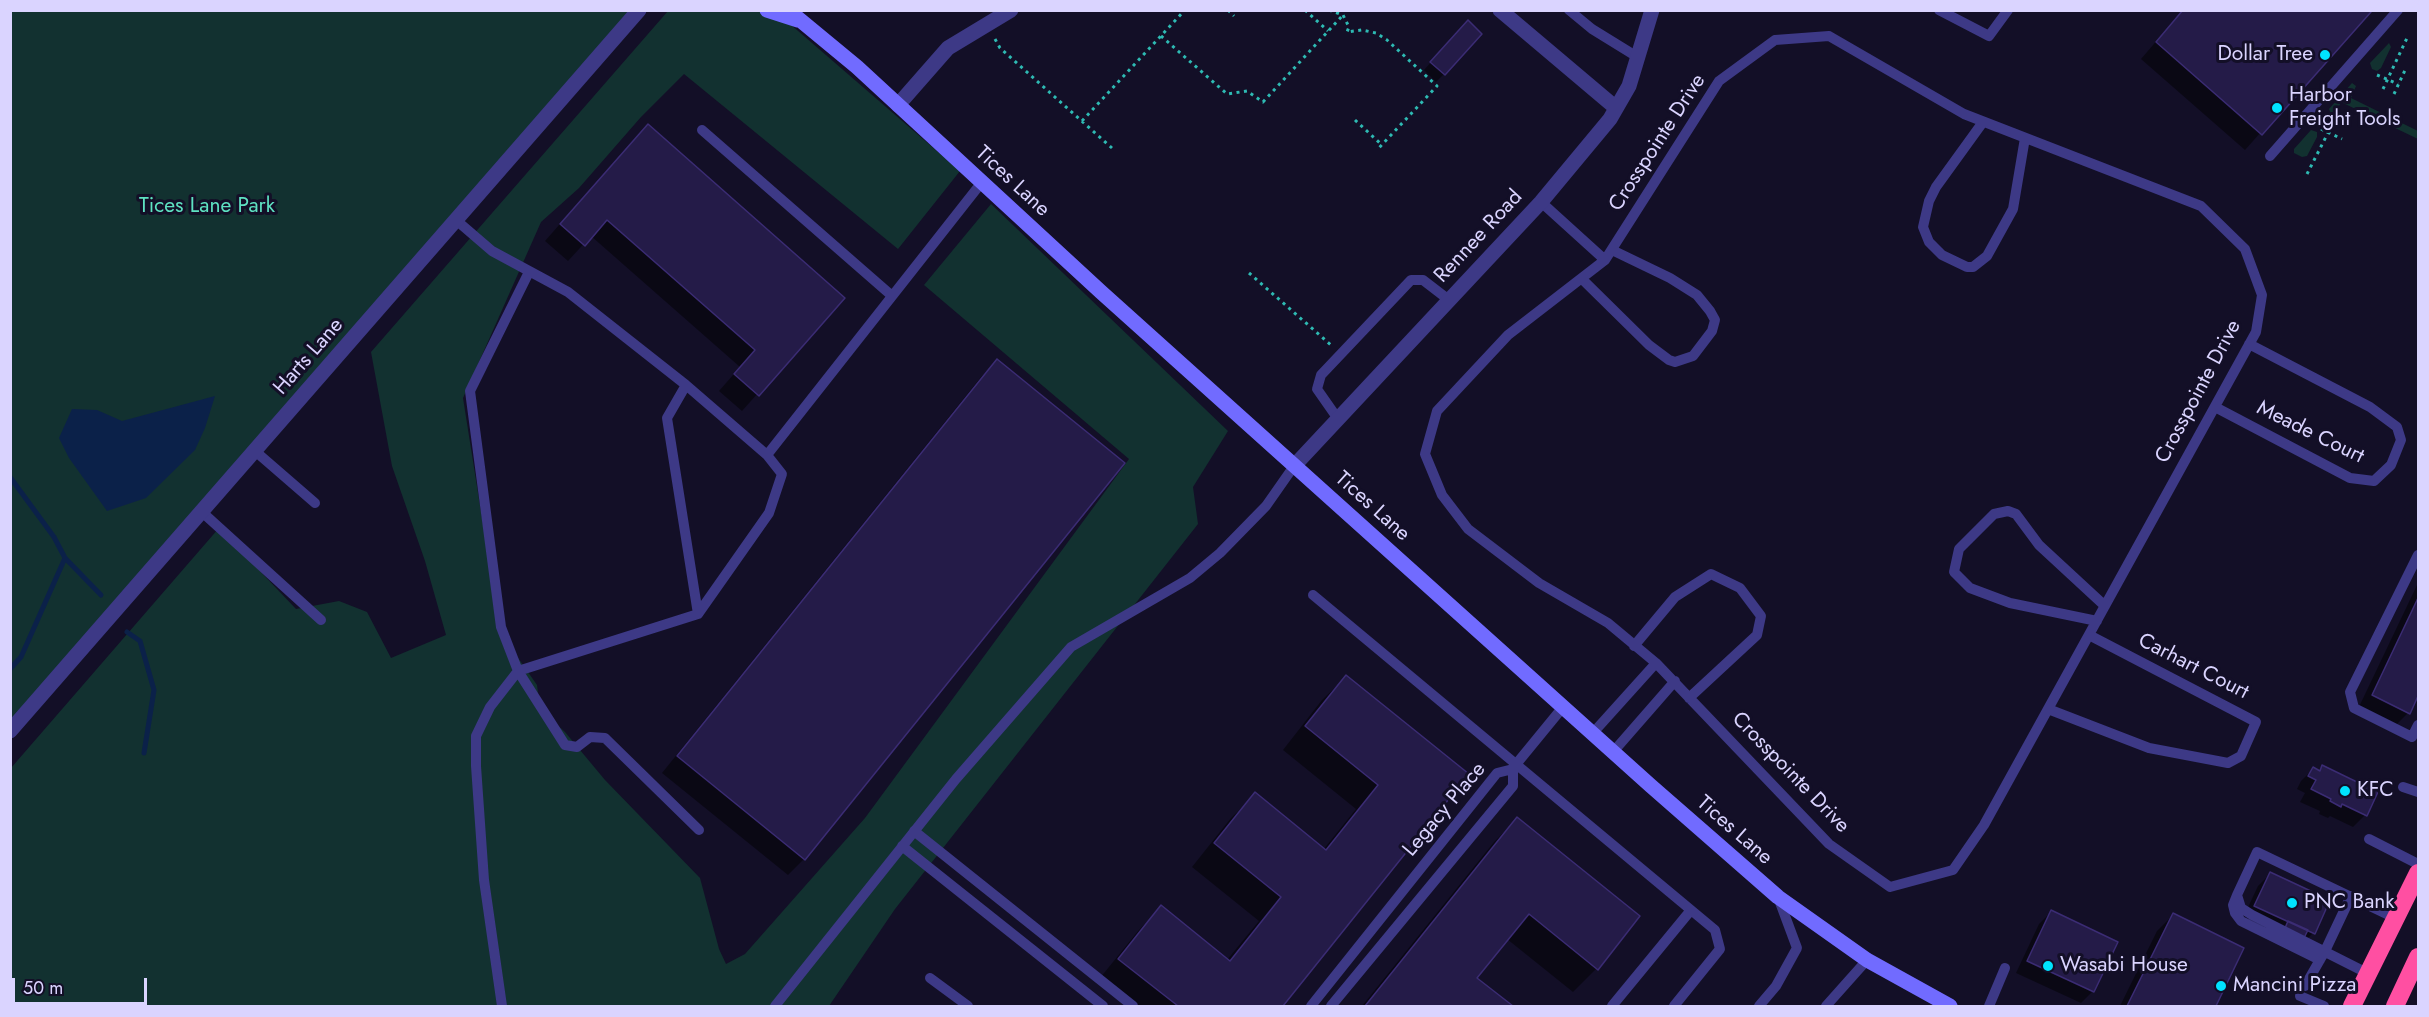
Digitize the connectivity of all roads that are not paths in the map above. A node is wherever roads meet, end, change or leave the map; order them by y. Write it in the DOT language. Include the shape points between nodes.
graph roads {
  1 [pos="639,10"];
  2 [pos="766,10"];
  3 [pos="788,10"];
  4 [pos="1011,10"];
  5 [pos="1500,10"];
  6 [pos="1569,10"];
  7 [pos="1652,10"];
  8 [pos="1939,10"];
  9 [pos="2008,10"];
  10 [pos="2398,10"];
  11 [pos="801,21"];
  12 [pos="1639,58"];
  13 [pos="898,105"];
  14 [pos="1616,108"];
  15 [pos="1983,122"];
  16 [pos="702,130"];
  17 [pos="2025,138"];
  18 [pos="2270,156"];
  19 [pos="982,182"];
  20 [pos="1541,202"];
  21 [pos="456,220"];
  22 [pos="1612,250"];
  23 [pos="1605,260"];
  24 [pos="529,272"];
  25 [pos="1582,279"];
  26 [pos="891,295"];
  27 [pos="1449,300"];
  28 [pos="2249,344"];
  29 [pos="686,385"];
  30 [pos="2214,408"];
  31 [pos="1338,419"];
  32 [pos="255,451"];
  33 [pos="767,455"];
  34 [pos="1294,466"];
  35 [pos="315,503"];
  36 [pos="202,512"];
  37 [pos="2418,555"];
  38 [pos="1313,595"];
  39 [pos="2105,606"];
  40 [pos="698,614"];
  41 [pos="321,620"];
  42 [pos="2097,621"];
  43 [pos="2089,635"];
  44 [pos="1634,646"];
  45 [pos="1656,663"];
  46 [pos="518,671"];
  47 [pos="1675,681"];
  48 [pos="1689,698"];
  49 [pos="1563,707"];
  50 [pos="2048,709"];
  51 [pos="2418,725"];
  52 [pos="10,730"];
  53 [pos="1593,734"];
  54 [pos="1613,752"];
  55 [pos="1515,766"];
  56 [pos="2403,787"];
  57 [pos="2418,792"];
  58 [pos="699,830"];
  59 [pos="914,831"];
  60 [pos="2369,839"];
  61 [pos="902,846"];
  62 [pos="2418,864"];
  63 [pos="2418,873"];
  64 [pos="2351,896"];
  65 [pos="1778,897"];
  66 [pos="1691,910"];
  67 [pos="2395,918"];
  68 [pos="2323,955"];
  69 [pos="2418,957"];
  70 [pos="1867,960"];
  71 [pos="2005,968"];
  72 [pos="2369,974"];
  73 [pos="930,978"];
  74 [pos="1099,979"];
  75 [pos="1086,993"];
  76 [pos="502,1006"];
  77 [pos="775,1006"];
  78 [pos="968,1006"];
  79 [pos="1103,1006"];
  80 [pos="1133,1006"];
  81 [pos="1311,1006"];
  82 [pos="1331,1006"];
  83 [pos="1612,1006"];
  84 [pos="1674,1006"];
  85 [pos="1759,1006"];
  86 [pos="1826,1006"];
  87 [pos="1950,1006"];
  88 [pos="1989,1006"];
  89 [pos="2324,1006"];
  90 [pos="2352,1006"];
  91 [pos="2395,1006"];
  1 -- 21 [label="street, Harts Lane"];
  2 -- 11 [label="street"];
  3 -- 11 [label="street, Tices Lane"];
  4 -- 13 [label="street" via="948,48"];
  5 -- 14 [label="street"];
  6 -- 12 [label="lane"];
  7 -- 12 [label="street, Rennee Road"];
  8 -- 9 [label="lane" via="1989,36"];
  10 -- 18 [label="lane"];
  11 -- 13 [label="street, Tices Lane"];
  12 -- 14 [label="street, Rennee Road"];
  13 -- 19 [label="street, Tices Lane"];
  14 -- 20 [label="street, Rennee Road"];
  15 -- 17 [label="lane, Crosspointe Drive"];
  15 -- 17 [label="lane" via="1936,187 1923,227 1936,249 1967,267 1987,256 2013,209"];
  15 -- 22 [label="lane, Crosspointe Drive" via="1829,36 1775,40 1719,81"];
  16 -- 26 [label="lane"];
  17 -- 28 [label="lane, Crosspointe Drive" via="2201,206 2245,249 2262,295 2256,333"];
  19 -- 26 [label="lane"];
  19 -- 34 [label="street, Tices Lane"];
  20 -- 23 [label="lane"];
  20 -- 27 [label="street, Rennee Road"];
  21 -- 24 [label="lane" via="492,251"];
  21 -- 32 [label="street, Harts Lane"];
  22 -- 23 [label="lane, Crosspointe Drive"];
  22 -- 25 [label="lane" via="1670,278 1697,295 1710,311 1715,320 1712,331 1693,356 1669,360"];
  23 -- 25 [label="lane, Crosspointe Drive"];
  24 -- 29 [label="lane" via="568,292"];
  24 -- 46 [label="lane" via="470,391 501,627"];
  25 -- 44 [label="lane, Crosspointe Drive" via="1508,335 1437,411 1425,454 1442,495 1468,529 1539,582 1608,623"];
  26 -- 33 [label="lane"];
  27 -- 31 [label="street, Rennee Road"];
  27 -- 31 [label="lane" via="1423,280 1414,278 1321,375 1317,386"];
  28 -- 30 [label="lane, Crosspointe Drive"];
  28 -- 30 [label="lane, Meade Court" via="2370,407 2397,427 2401,440 2391,465 2374,481 2350,478"];
  29 -- 33 [label="lane"];
  29 -- 40 [label="lane" via="667,418"];
  30 -- 39 [label="lane, Crosspointe Drive"];
  31 -- 34 [label="street, Rennee Road"];
  32 -- 35 [label="lane"];
  32 -- 36 [label="street, Harts Lane"];
  33 -- 40 [label="lane" via="782,474 769,513"];
  34 -- 49 [label="street, Tices Lane"];
  34 -- 59 [label="lane" via="1266,506 1190,578 1071,647"];
  36 -- 41 [label="lane"];
  36 -- 52 [label="street, Harts Lane"];
  37 -- 51 [label="lane" via="2350,692 2354,708 2412,737"];
  38 -- 55 [label="lane"];
  39 -- 42 [label="lane, Crosspointe Drive"];
  39 -- 42 [label="lane" via="2039,545 2016,514 1994,514 1959,549 1954,572 1970,588 2010,603"];
  40 -- 46 [label="lane"];
  42 -- 43 [label="lane, Crosspointe Drive"];
  43 -- 50 [label="lane, Crosspointe Drive"];
  43 -- 50 [label="lane, Carhart Court" via="2256,722 2241,756 2228,763 2149,748"];
  44 -- 45 [label="lane, Crosspointe Drive"];
  44 -- 48 [label="lane" via="1675,597 1711,574 1740,588 1761,616 1757,635"];
  45 -- 47 [label="lane, Crosspointe Drive"];
  45 -- 53 [label="lane"];
  46 -- 58 [label="lane" via="565,745 577,747 590,737 605,738"];
  46 -- 76 [label="lane" via="490,707 477,736 484,880"];
  47 -- 48 [label="lane, Crosspointe Drive"];
  47 -- 54 [label="lane"];
  48 -- 50 [label="lane, Crosspointe Drive" via="1829,844 1890,886 1953,870 1984,825"];
  49 -- 53 [label="street, Tices Lane"];
  49 -- 55 [label="lane"];
  53 -- 54 [label="street, Tices Lane"];
  54 -- 65 [label="street, Tices Lane"];
  55 -- 66 [label="lane"];
  55 -- 81 [label="lane, Legacy Place" via="1497,773"];
  55 -- 82 [label="lane, Legacy Place" via="1513,786"];
  56 -- 57 [label="lane"];
  59 -- 61 [label="lane"];
  59 -- 74 [label="lane"];
  60 -- 62 [label="lane"];
  61 -- 75 [label="lane"];
  61 -- 77 [label="lane"];
  63 -- 67 [label="highway"];
  64 -- 67 [label="lane"];
  64 -- 68 [label="lane"];
  64 -- 68 [label="lane" via="2258,852 2237,896 2241,908"];
  65 -- 70 [label="street, Tices Lane"];
  65 -- 85 [label="lane" via="1797,948 1776,986"];
  66 -- 83 [label="lane"];
  66 -- 84 [label="lane" via="1715,930 1720,949"];
  67 -- 72 [label="highway"];
  68 -- 72 [label="lane"];
  68 -- 89 [label="lane" via="2302,991"];
  69 -- 91 [label="highway"];
  70 -- 86 [label="lane"];
  70 -- 87 [label="street, Tices Lane"];
  71 -- 88 [label="lane"];
  72 -- 90 [label="highway"];
  73 -- 78 [label="lane"];
  74 -- 75 [label="lane"];
  74 -- 80 [label="lane"];
  75 -- 79 [label="lane"];
}
